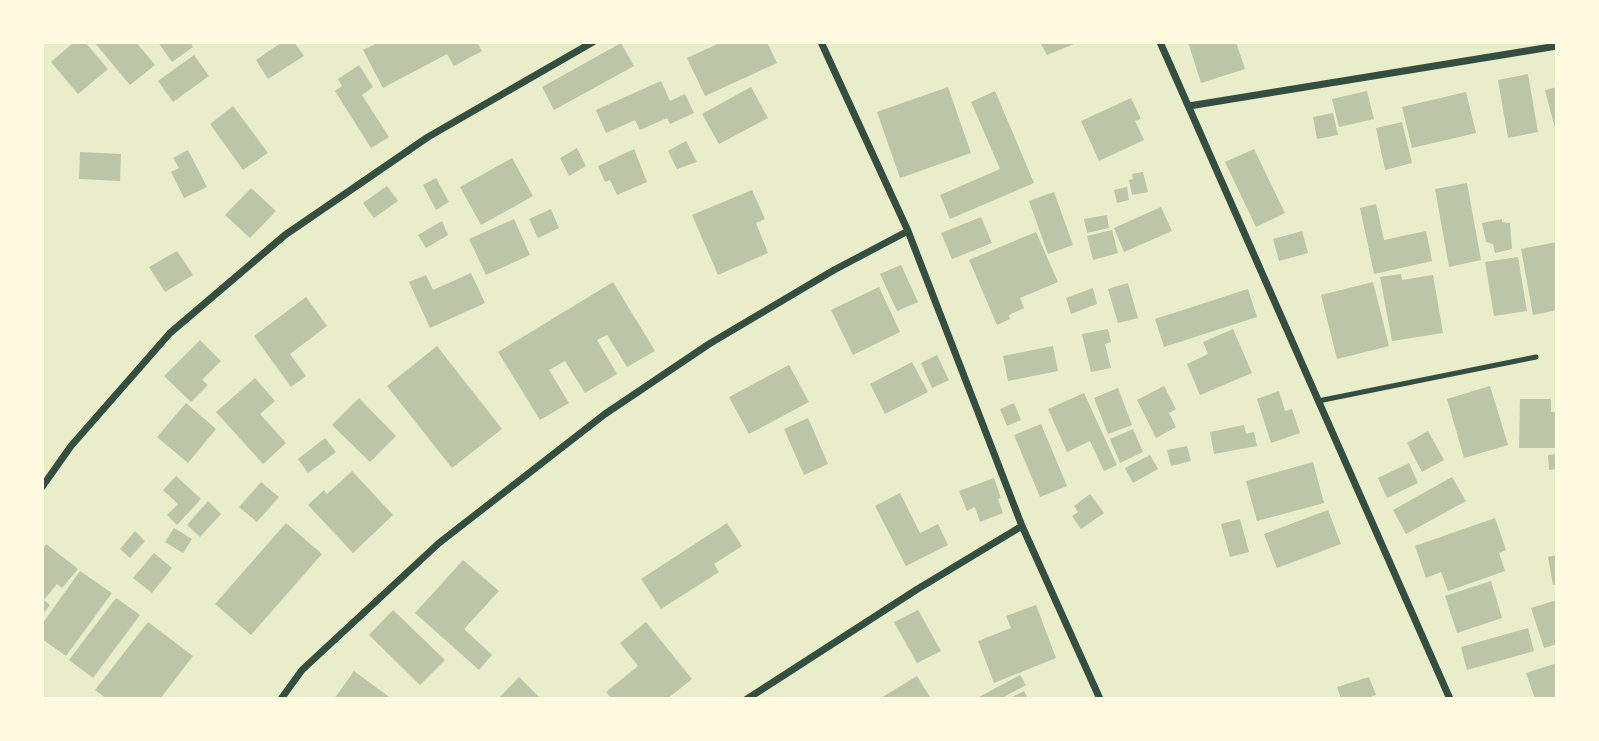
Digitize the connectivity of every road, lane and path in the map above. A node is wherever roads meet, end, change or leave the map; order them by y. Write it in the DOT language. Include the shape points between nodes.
graph roads {
  1 [pos="593,42"];
  2 [pos="821,42"];
  3 [pos="1160,42"];
  4 [pos="1557,46"];
  5 [pos="1189,106"];
  6 [pos="908,231"];
  7 [pos="1536,357"];
  8 [pos="1318,401"];
  9 [pos="42,487"];
  10 [pos="1022,526"];
  11 [pos="281,699"];
  12 [pos="747,699"];
  13 [pos="1100,699"];
  14 [pos="1450,699"];
  1 -- 9 [label="street" via="428,136 285,235 170,333 71,446"];
  2 -- 6 [label="street"];
  3 -- 5 [label="street"];
  4 -- 5 [label="street"];
  5 -- 8 [label="street"];
  6 -- 10 [label="street"];
  6 -- 11 [label="street" via="709,344 605,414 439,543 302,670"];
  7 -- 8 [label="lane"];
  8 -- 14 [label="street"];
  10 -- 12 [label="street"];
  10 -- 13 [label="street"];
}
